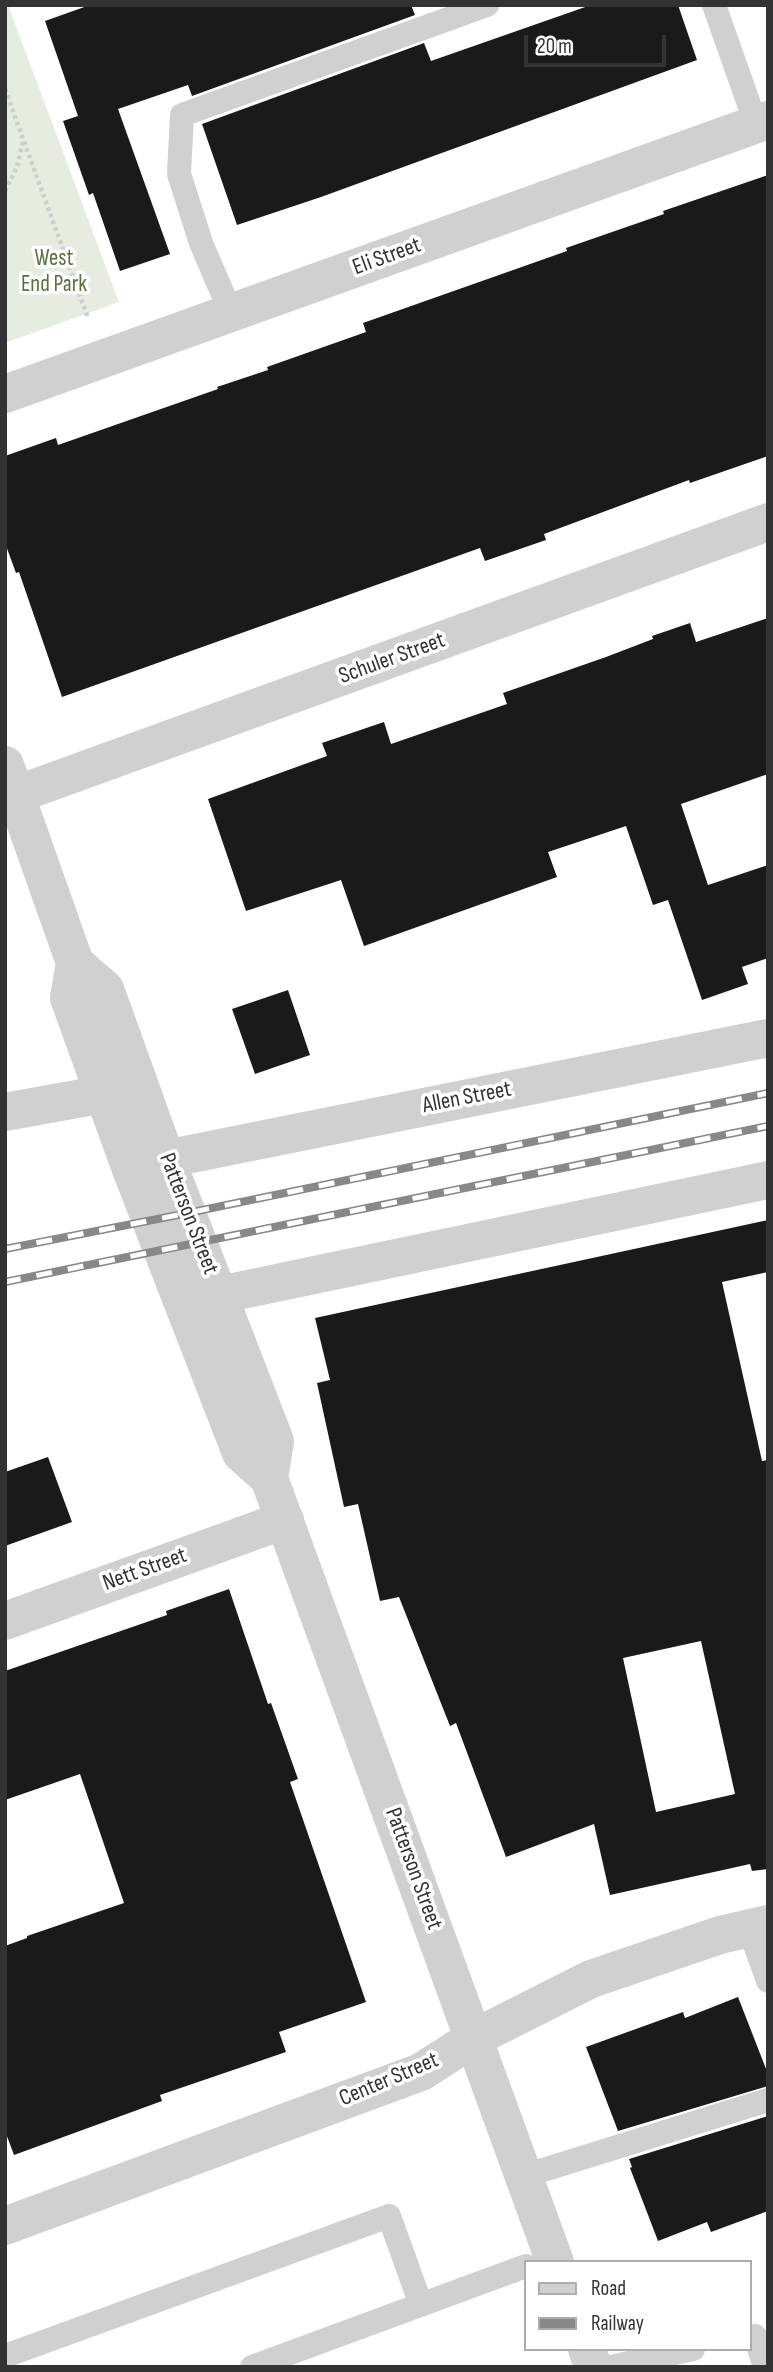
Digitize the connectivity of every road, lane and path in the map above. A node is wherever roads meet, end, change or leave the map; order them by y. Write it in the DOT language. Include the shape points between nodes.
graph roads {
  1 [pos="487,5"];
  2 [pos="714,5"];
  3 [pos="5,89"];
  4 [pos="762,122"];
  5 [pos="24,141"];
  6 [pos="5,191"];
  7 [pos="232,313"];
  8 [pos="103,359"];
  9 [pos="5,394"];
  10 [pos="768,522"];
  11 [pos="10,780"];
  12 [pos="75,963"];
  13 [pos="768,1038"];
  14 [pos="104,1094"];
  15 [pos="5,1112"];
  16 [pos="166,1159"];
  17 [pos="768,1180"];
  18 [pos="219,1295"];
  19 [pos="269,1478"];
  20 [pos="285,1520"];
  21 [pos="5,1620"];
  22 [pos="758,1926"];
  23 [pos="768,1981"];
  24 [pos="474,2038"];
  25 [pos="768,2100"];
  26 [pos="524,2176"];
  27 [pos="5,2226"];
  28 [pos="543,2260"];
  29 [pos="524,2268"];
  30 [pos="421,2305"];
  31 [pos="758,2335"];
  32 [pos="684,2351"];
  33 [pos="12,2359"];
  34 [pos="252,2367"];
  35 [pos="611,2367"];
  36 [pos="765,2367"];
  1 -- 7 [label="lane" via="182,115 179,174 201,243"];
  2 -- 4 [label="lane"];
  3 -- 5 [label="path"];
  4 -- 7 [label="street, Eli Street"];
  5 -- 6 [label="path"];
  5 -- 8 [label="path"];
  7 -- 8 [label="street, Eli Street"];
  8 -- 9 [label="street, Eli Street"];
  10 -- 11 [label="street, Schuler Street"];
  11 -- 12 [label="street, Patterson Street"];
  12 -- 14 [label="street, Patterson Street" via="69,998"];
  12 -- 16 [label="street, Patterson Street" via="105,989"];
  13 -- 16 [label="street, Allen Street"];
  14 -- 15 [label="street"];
  14 -- 19 [label="street, Patterson Street" via="241,1452"];
  16 -- 18 [label="street, Patterson Street"];
  17 -- 18 [label="street"];
  18 -- 19 [label="street, Patterson Street" via="275,1441"];
  19 -- 20 [label="street, Patterson Street"];
  20 -- 21 [label="street, Nett Street"];
  20 -- 24 [label="street, Patterson Street"];
  22 -- 23 [label="lane"];
  22 -- 24 [label="street, Center Street" via="591,1979"];
  24 -- 26 [label="street, Patterson Street"];
  24 -- 27 [label="street, Center Street" via="421,2071"];
  25 -- 26 [label="lane"];
  26 -- 28 [label="street, Patterson Street"];
  29 -- 30 [label="lane"];
  30 -- 33 [label="lane" via="389,2216"];
  30 -- 34 [label="lane"];
  31 -- 36 [label="lane"];
  32 -- 35 [label="lane"];
}
